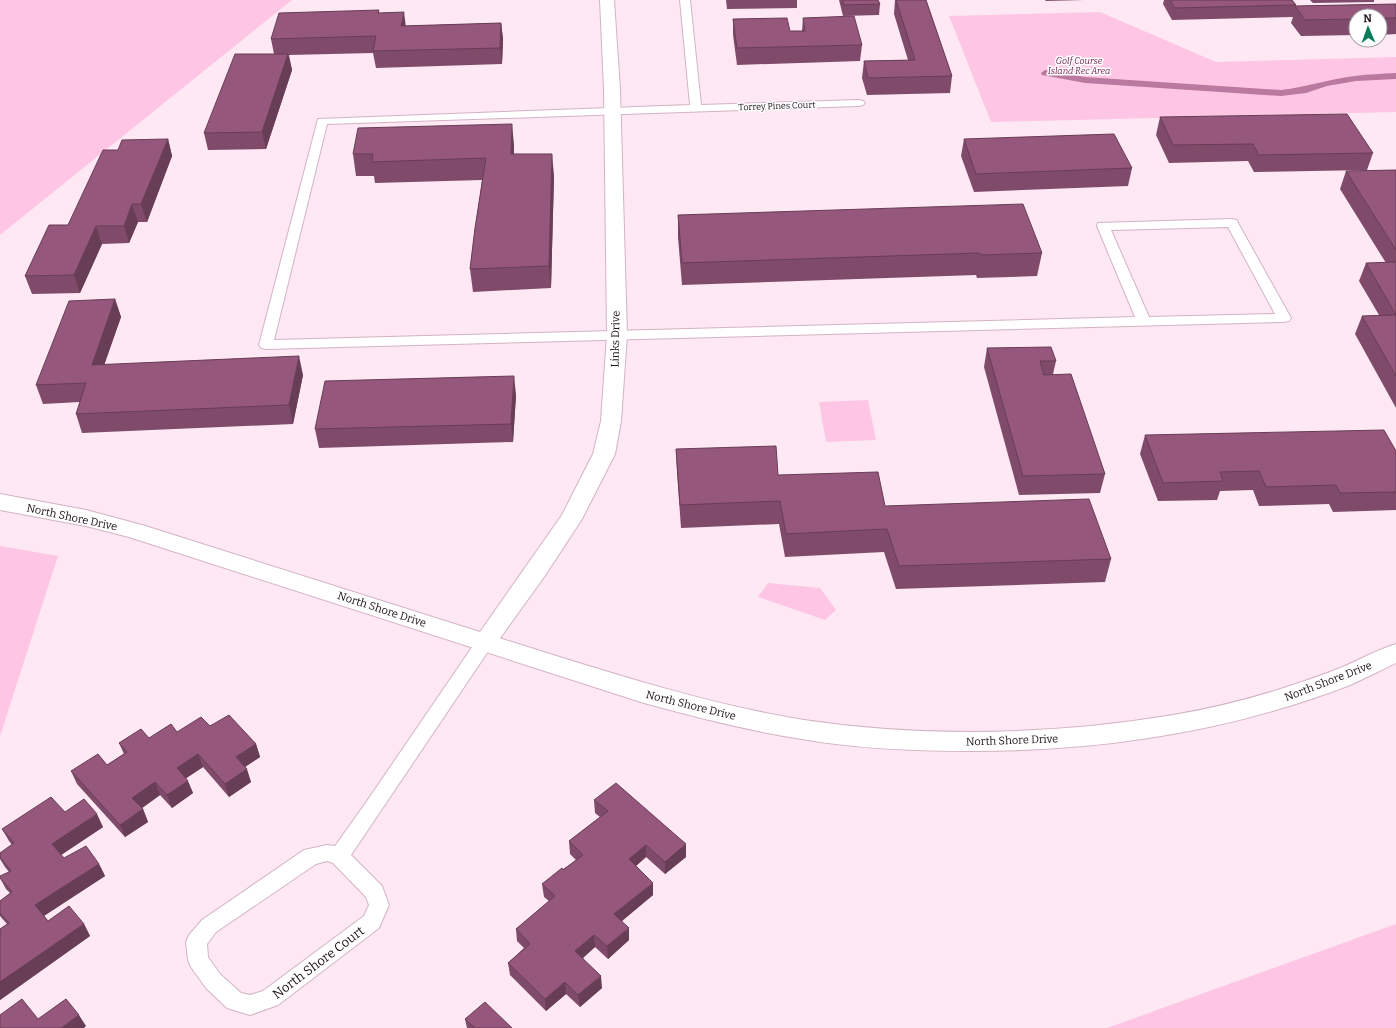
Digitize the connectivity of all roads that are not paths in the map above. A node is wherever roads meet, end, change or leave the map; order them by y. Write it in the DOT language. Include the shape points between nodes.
graph roads {
  1 [pos="607,0"];
  2 [pos="685,0"];
  3 [pos="859,103"];
  4 [pos="696,109"];
  5 [pos="612,112"];
  6 [pos="1144,322"];
  7 [pos="617,335"];
  8 [pos="0,502"];
  9 [pos="485,642"];
  10 [pos="1396,653"];
  11 [pos="339,856"];
  1 -- 5 [label="street, Links Drive"];
  2 -- 4 [label="lane"];
  3 -- 4 [label="lane, Torrey Pines Court"];
  4 -- 5 [label="lane, Torrey Pines Court"];
  5 -- 7 [label="street, Links Drive"];
  5 -- 7 [label="lane, Torrey Pines Court" via="322,121 266,345"];
  6 -- 6 [label="lane" via="1248,318 1284,318 1232,223 1103,226"];
  6 -- 7 [label="lane"];
  7 -- 9 [label="street, Links Drive" via="611,421 600,466 571,519"];
  8 -- 9 [label="street, North Shore Drive" via="86,518 134,531"];
  9 -- 10 [label="street, North Shore Drive" via="644,693 716,713 784,727 848,735 903,740 961,741 1016,741 1085,736 1202,719 1302,692 1351,674"];
  9 -- 11 [label="lane"];
  11 -- 11 [label="lane, North Shore Court" via="327,853 311,856 209,926 196,942 198,960 213,981 235,1001 250,1005 270,998 372,922 379,905 375,892"];
}
